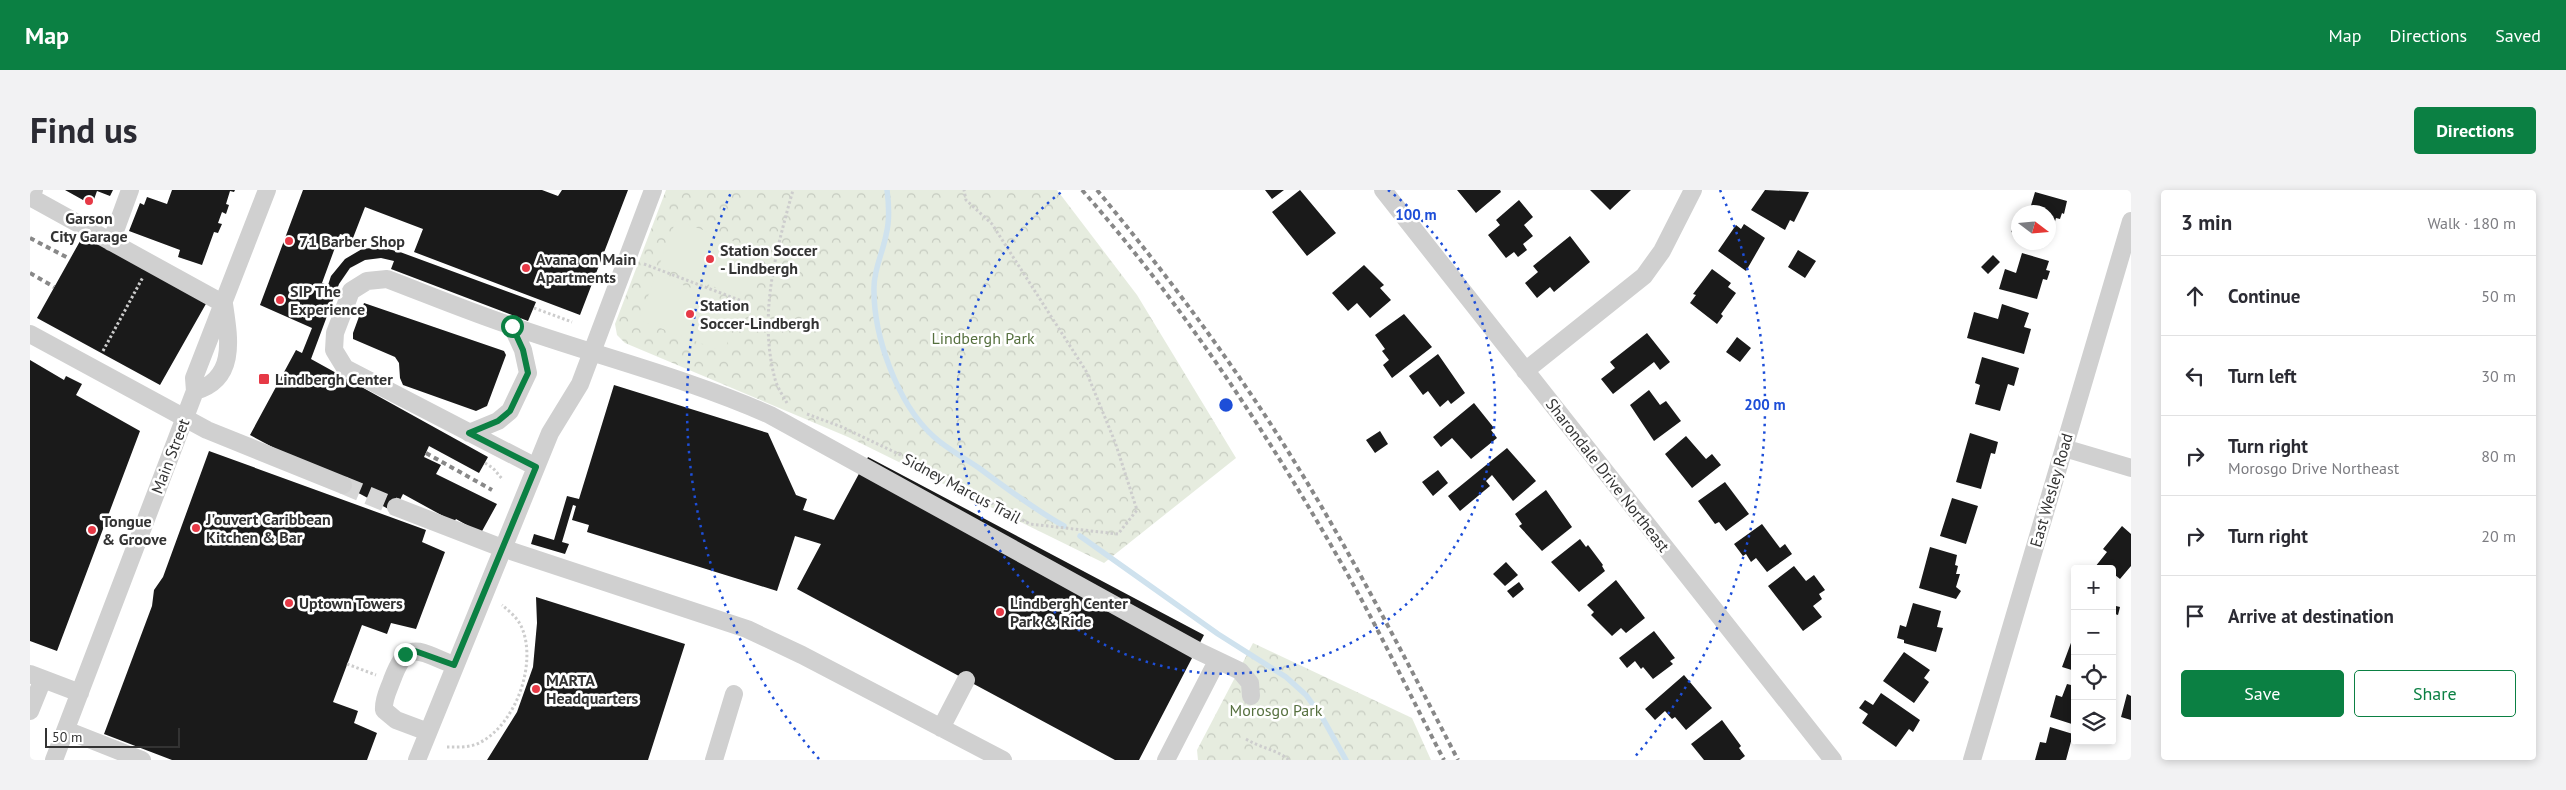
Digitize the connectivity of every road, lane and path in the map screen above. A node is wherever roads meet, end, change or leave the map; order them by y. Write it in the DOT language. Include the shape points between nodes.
graph roads {
  1 [pos="34,190"];
  2 [pos="130,190"];
  3 [pos="267,190"];
  4 [pos="653,190"];
  5 [pos="793,190"];
  6 [pos="964,190"];
  7 [pos="1383,190"];
  8 [pos="1693,190"];
  9 [pos="30,197"];
  10 [pos="2131,221"];
  11 [pos="111,242"];
  12 [pos="644,264"];
  13 [pos="148,269"];
  14 [pos="742,301"];
  15 [pos="224,304"];
  16 [pos="534,308"];
  17 [pos="572,322"];
  18 [pos="512,326"];
  19 [pos="30,334"];
  20 [pos="103,351"];
  21 [pos="593,351"];
  22 [pos="1525,371"];
  23 [pos="195,391"];
  24 [pos="788,406"];
  25 [pos="806,413"];
  26 [pos="184,417"];
  27 [pos="469,433"];
  28 [pos="2064,448"];
  29 [pos="485,463"];
  30 [pos="536,467"];
  31 [pos="2131,468"];
  32 [pos="503,480"];
  33 [pos="343,485"];
  34 [pos="396,507"];
  35 [pos="502,548"];
  36 [pos="502,605"];
  37 [pos="1217,662"];
  38 [pos="347,664"];
  39 [pos="454,665"];
  40 [pos="36,676"];
  41 [pos="377,676"];
  42 [pos="966,680"];
  43 [pos="521,686"];
  44 [pos="526,688"];
  45 [pos="80,693"];
  46 [pos="734,694"];
  47 [pos="1251,696"];
  48 [pos="30,712"];
  49 [pos="941,728"];
  50 [pos="66,730"];
  51 [pos="428,732"];
  52 [pos="1246,739"];
  53 [pos="447,746"];
  54 [pos="54,760"];
  55 [pos="142,760"];
  56 [pos="417,760"];
  57 [pos="714,760"];
  58 [pos="1003,760"];
  59 [pos="1166,760"];
  60 [pos="1289,760"];
  61 [pos="1833,760"];
  62 [pos="1972,760"];
  1 -- 9 [label="street"];
  2 -- 11 [label="street"];
  3 -- 15 [label="street"];
  4 -- 21 [label="street"];
  5 -- 24 [label="path" via="769,285 769,334 775,380"];
  6 -- 25 [label="path, Sidney Marcus Trail" via="966,200 992,224 1086,371 1115,442 1137,510 1118,534 1030,524 928,468"];
  7 -- 22 [label="street, Sharondale Drive Northeast"];
  8 -- 22 [label="street" via="1662,251 1644,276"];
  9 -- 11 [label="street"];
  10 -- 28 [label="street, East Wesley Road"];
  11 -- 15 [label="street"];
  12 -- 14 [label="path"];
  13 -- 20 [label="path"];
  15 -- 23 [label="street, Main Street" via="216,317 194,378"];
  15 -- 23 [label="street" via="229,339 225,365 209,387"];
  16 -- 17 [label="path"];
  18 -- 21 [label="street"];
  18 -- 27 [label="street" via="523,350 528,373 510,411 498,421"];
  18 -- 27 [label="street" via="387,280 367,281 351,291 335,333 334,350 345,368"];
  19 -- 26 [label="street"];
  21 -- 30 [label="street" via="580,384 550,433"];
  21 -- 37 [label="street" via="770,415"];
  22 -- 61 [label="street, Sharondale Drive Northeast"];
  23 -- 26 [label="street, Main Street"];
  26 -- 33 [label="street" via="207,430"];
  26 -- 45 [label="street, Main Street"];
  27 -- 30 [label="street"];
  28 -- 31 [label="street"];
  28 -- 62 [label="street, East Wesley Road"];
  29 -- 32 [label="path"];
  30 -- 35 [label="street"];
  34 -- 35 [label="street"];
  35 -- 39 [label="street"];
  35 -- 49 [label="street" via="747,629"];
  36 -- 43 [label="path" via="522,626 527,644 527,665"];
  37 -- 47 [label="street" via="1240,672 1250,683"];
  37 -- 59 [label="street"];
  38 -- 41 [label="path"];
  39 -- 51 [label="street"];
  39 -- 51 [label="street" via="415,651 405,654 399,661 384,710 396,720"];
  40 -- 45 [label="street"];
  40 -- 48 [label="street"];
  42 -- 49 [label="street"];
  43 -- 44 [label="path"];
  43 -- 53 [label="path" via="504,722 491,735 464,747"];
  45 -- 50 [label="street, Main Street"];
  46 -- 57 [label="street"];
  49 -- 58 [label="street"];
  50 -- 54 [label="street, Main Street"];
  50 -- 55 [label="street"];
  51 -- 56 [label="street"];
  52 -- 60 [label="path"];
}
